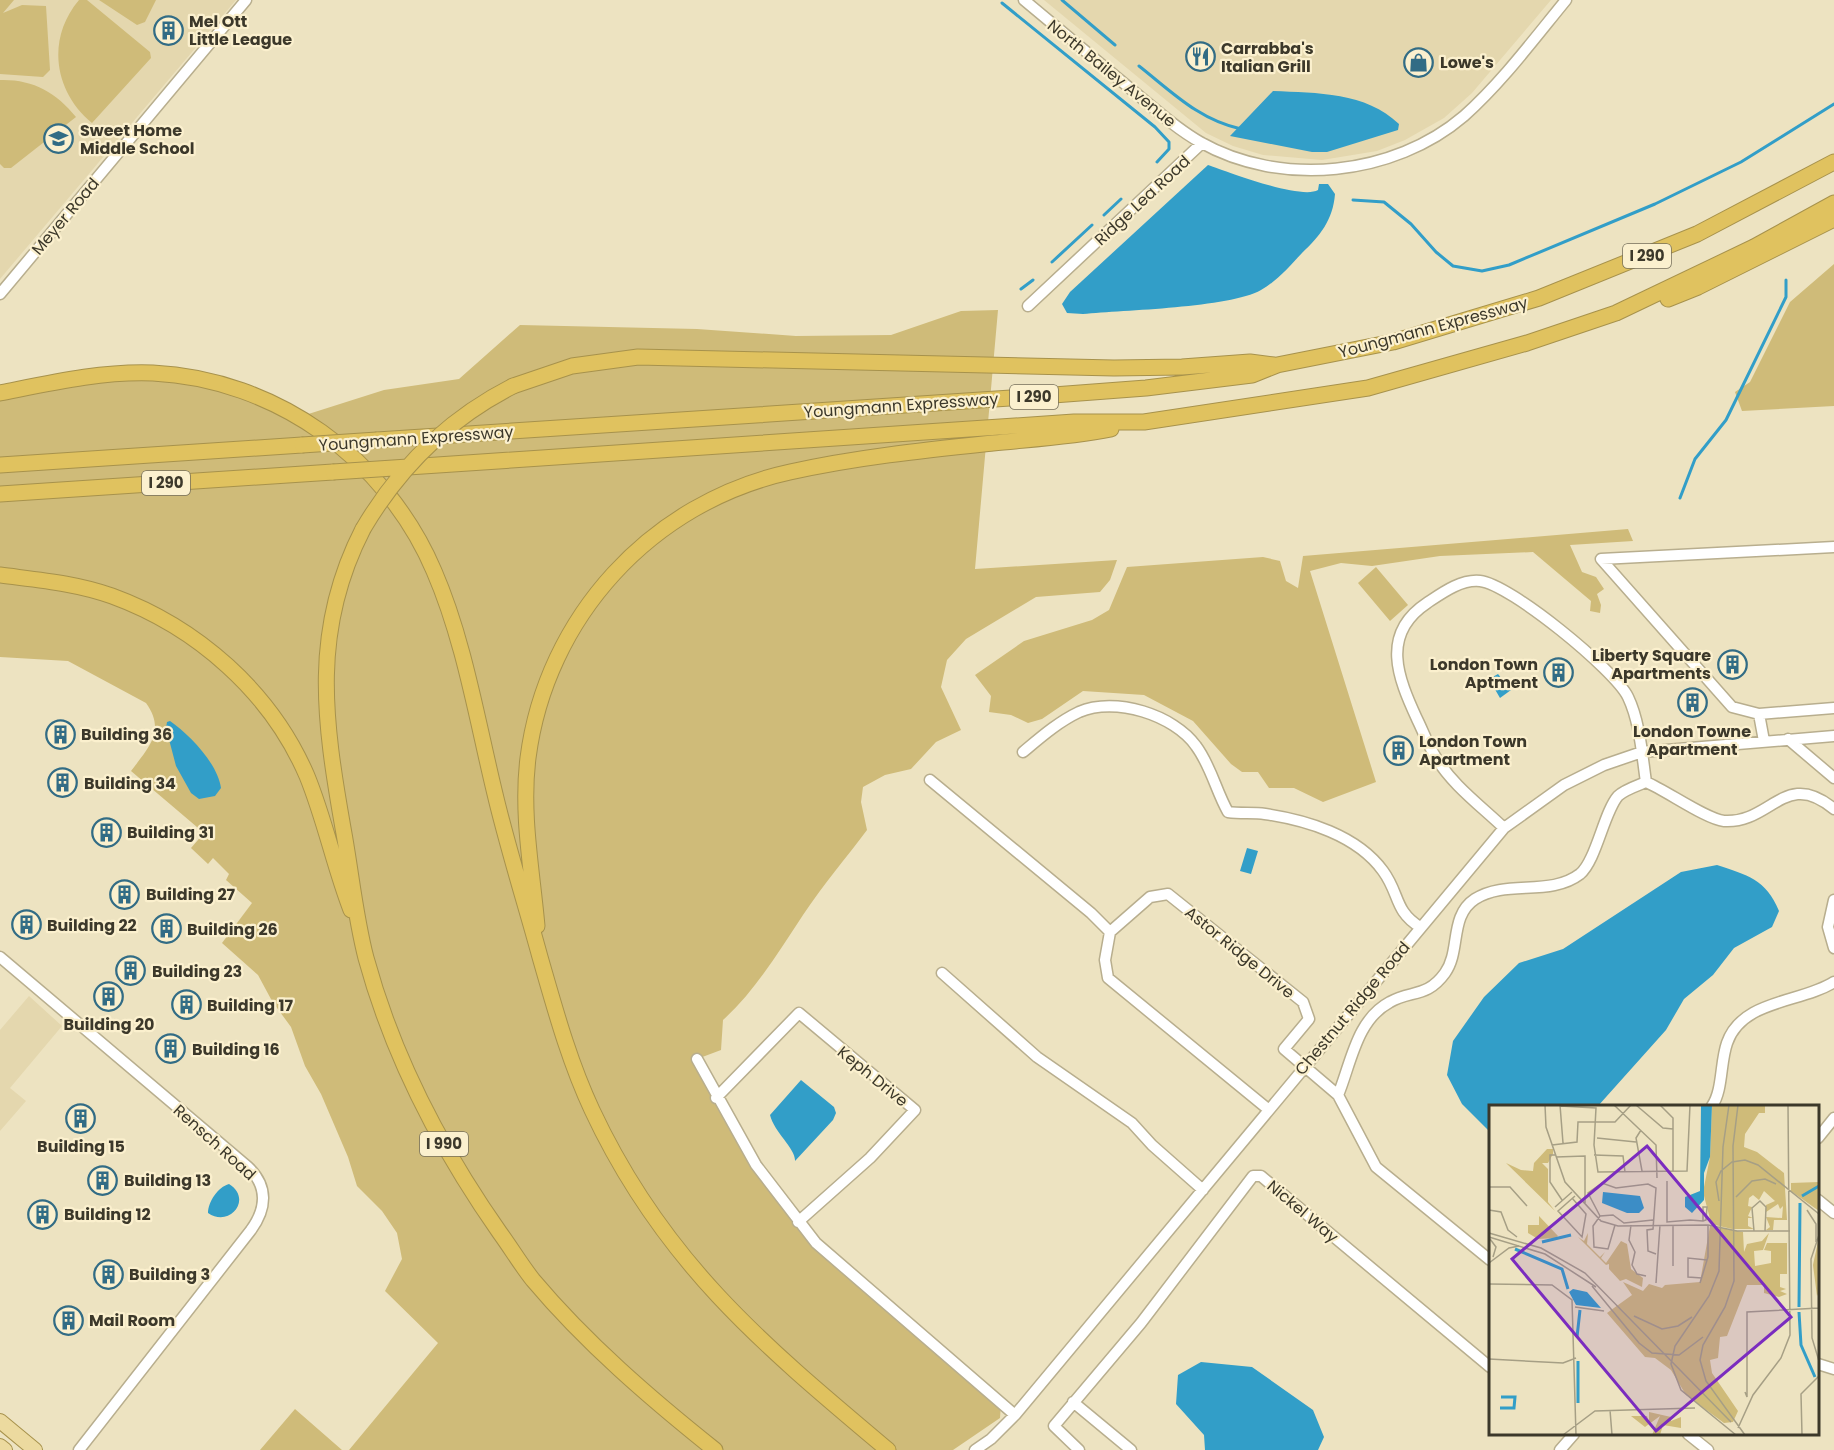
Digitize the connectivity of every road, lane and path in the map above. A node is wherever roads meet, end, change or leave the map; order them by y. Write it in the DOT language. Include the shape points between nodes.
graph roads {
  1 [pos="246,0"];
  2 [pos="1024,0"];
  3 [pos="1566,0"];
  4 [pos="1202,143"];
  5 [pos="1834,162"];
  6 [pos="1834,203"];
  7 [pos="1834,219"];
  8 [pos="0,294"];
  9 [pos="1028,306"];
  10 [pos="1616,313"];
  11 [pos="1277,365"];
  12 [pos="0,393"];
  13 [pos="1144,422"];
  14 [pos="0,465"];
  15 [pos="0,494"];
  16 [pos="1834,547"];
  17 [pos="0,575"];
  18 [pos="1834,708"];
  19 [pos="1759,714"];
  20 [pos="1834,736"];
  21 [pos="1788,739"];
  22 [pos="1764,741"];
  23 [pos="1023,752"];
  24 [pos="1642,752"];
  25 [pos="1834,778"];
  26 [pos="930,780"];
  27 [pos="1646,782"];
  28 [pos="1834,809"];
  29 [pos="1504,828"];
  30 [pos="1834,900"];
  31 [pos="1420,927"];
  32 [pos="1110,932"];
  33 [pos="362,941"];
  34 [pos="1834,948"];
  35 [pos="540,956"];
  36 [pos="0,957"];
  37 [pos="942,974"];
  38 [pos="1834,982"];
  39 [pos="697,1059"];
  40 [pos="1303,1068"];
  41 [pos="1338,1095"];
  42 [pos="716,1098"];
  43 [pos="1713,1105"];
  44 [pos="1269,1110"];
  45 [pos="1834,1119"];
  46 [pos="1819,1137"];
  47 [pos="1203,1190"];
  48 [pos="1819,1201"];
  49 [pos="1834,1213"];
  50 [pos="798,1222"];
  51 [pos="1489,1258"];
  52 [pos="1819,1364"];
  53 [pos="1489,1365"];
  54 [pos="1834,1370"];
  55 [pos="1073,1402"];
  56 [pos="1015,1415"];
  57 [pos="0,1421"];
  58 [pos="1573,1435"];
  59 [pos="1689,1435"];
  60 [pos="0,1446"];
  61 [pos="5,1450"];
  62 [pos="35,1450"];
  63 [pos="79,1450"];
  64 [pos="715,1450"];
  65 [pos="888,1450"];
  66 [pos="975,1450"];
  67 [pos="1079,1450"];
  68 [pos="1131,1450"];
  69 [pos="1560,1450"];
  70 [pos="1708,1450"];
  1 -- 8 [label="street, Meyer Road"];
  2 -- 4 [label="street, North Bailey Avenue" via="1168,120"];
  3 -- 4 [label="street, Ridge Lea Road" via="1478,103 1445,130 1405,151 1344,168 1307,170 1247,161"];
  4 -- 9 [label="street, Ridge Lea Road"];
  5 -- 11 [label="highway, Youngmann Expressway / I 290" via="1697,234 1539,298 1393,342"];
  6 -- 10 [label="highway, Youngmann Expressway / I 290"];
  7 -- 10 [label="highway" via="1698,287 1648,308"];
  10 -- 13 [label="highway, Youngmann Expressway / I 290" via="1368,388"];
  11 -- 14 [label="highway, Youngmann Expressway / I 290, bridge" via="1252,375 1135,389"];
  11 -- 33 [label="highway, bridge" via="1250,362 1114,368 647,356 572,366 513,386 467,413 428,444 394,481 363,529 336,594 326,642 329,742"];
  12 -- 35 [label="highway" via="120,374 154,373 205,380 253,395 299,417 368,472 409,523 440,584 515,877"];
  13 -- 15 [label="highway, Youngmann Expressway / I 290, bridge" via="1074,422"];
  13 -- 35 [label="highway" via="1074,436 923,451 789,472 712,499 643,544 607,579 578,619 555,662 538,708 528,758 526,799"];
  16 -- 19 [label="street" via="1601,559 1731,707"];
  17 -- 33 [label="highway" via="80,587 122,600 186,633 236,674 268,710 301,764"];
  18 -- 19 [label="street"];
  19 -- 22 [label="street"];
  20 -- 21 [label="street, Chestnut Ridge Road"];
  21 -- 22 [label="street, Chestnut Ridge Road"];
  21 -- 25 [label="street"];
  22 -- 24 [label="street, Chestnut Ridge Road"];
  23 -- 31 [label="street" via="1050,729 1081,711 1108,706 1144,712 1169,723 1196,744 1228,812 1262,813 1304,821 1340,836 1382,869 1395,891 1400,910"];
  24 -- 27 [label="street"];
  24 -- 29 [label="street, Chestnut Ridge Road" via="1563,785"];
  24 -- 29 [label="street" via="1628,698 1603,667 1510,592 1480,581 1449,588 1417,610 1400,636 1395,661 1402,687 1435,757"];
  26 -- 32 [label="street"];
  27 -- 28 [label="street" via="1723,821 1740,819 1800,792 1813,794"];
  27 -- 41 [label="street" via="1618,795 1582,872 1563,884 1491,892 1473,899 1456,925 1453,958 1445,973 1431,988 1391,1001 1378,1011 1350,1056"];
  29 -- 31 [label="street, Chestnut Ridge Road"];
  30 -- 34 [label="street" via="1828,927"];
  31 -- 40 [label="street, Chestnut Ridge Road"];
  32 -- 40 [label="street, Astor Ridge Drive" via="1150,897 1168,894 1303,1002 1309,1019 1284,1049"];
  32 -- 44 [label="street" via="1105,960 1108,978"];
  33 -- 64 [label="highway, I 990" via="376,993 405,1068 482,1208 532,1279 571,1322 673,1417"];
  35 -- 65 [label="highway" via="560,1027 586,1095 615,1155 658,1224 743,1325"];
  36 -- 63 [label="street, Rensch Road" via="248,1167 257,1177 264,1197 260,1217 251,1230"];
  37 -- 47 [label="street" via="1037,1057 1132,1123"];
  38 -- 43 [label="street" via="1762,1009 1736,1028 1726,1044"];
  39 -- 42 [label="street"];
  40 -- 41 [label="street"];
  40 -- 44 [label="street, Chestnut Ridge Road"];
  41 -- 51 [label="street" via="1376,1167"];
  42 -- 50 [label="street" via="756,1165"];
  42 -- 50 [label="street, Keph Drive" via="799,1013 915,1110 870,1158"];
  44 -- 47 [label="street, Chestnut Ridge Road"];
  45 -- 46 [label="street"];
  47 -- 56 [label="street, Chestnut Ridge Road"];
  48 -- 49 [label="street"];
  50 -- 56 [label="street" via="844,1270"];
  52 -- 54 [label="street"];
  53 -- 55 [label="street, Nickel Way" via="1261,1176 1253,1176 1141,1323"];
  55 -- 67 [label="street, Nickel Way" via="1054,1426"];
  55 -- 68 [label="street"];
  56 -- 66 [label="street, Chestnut Ridge Road"];
  57 -- 62 [label="main road"];
  58 -- 69 [label="street"];
  59 -- 70 [label="street"];
  60 -- 61 [label="main road"];
}
